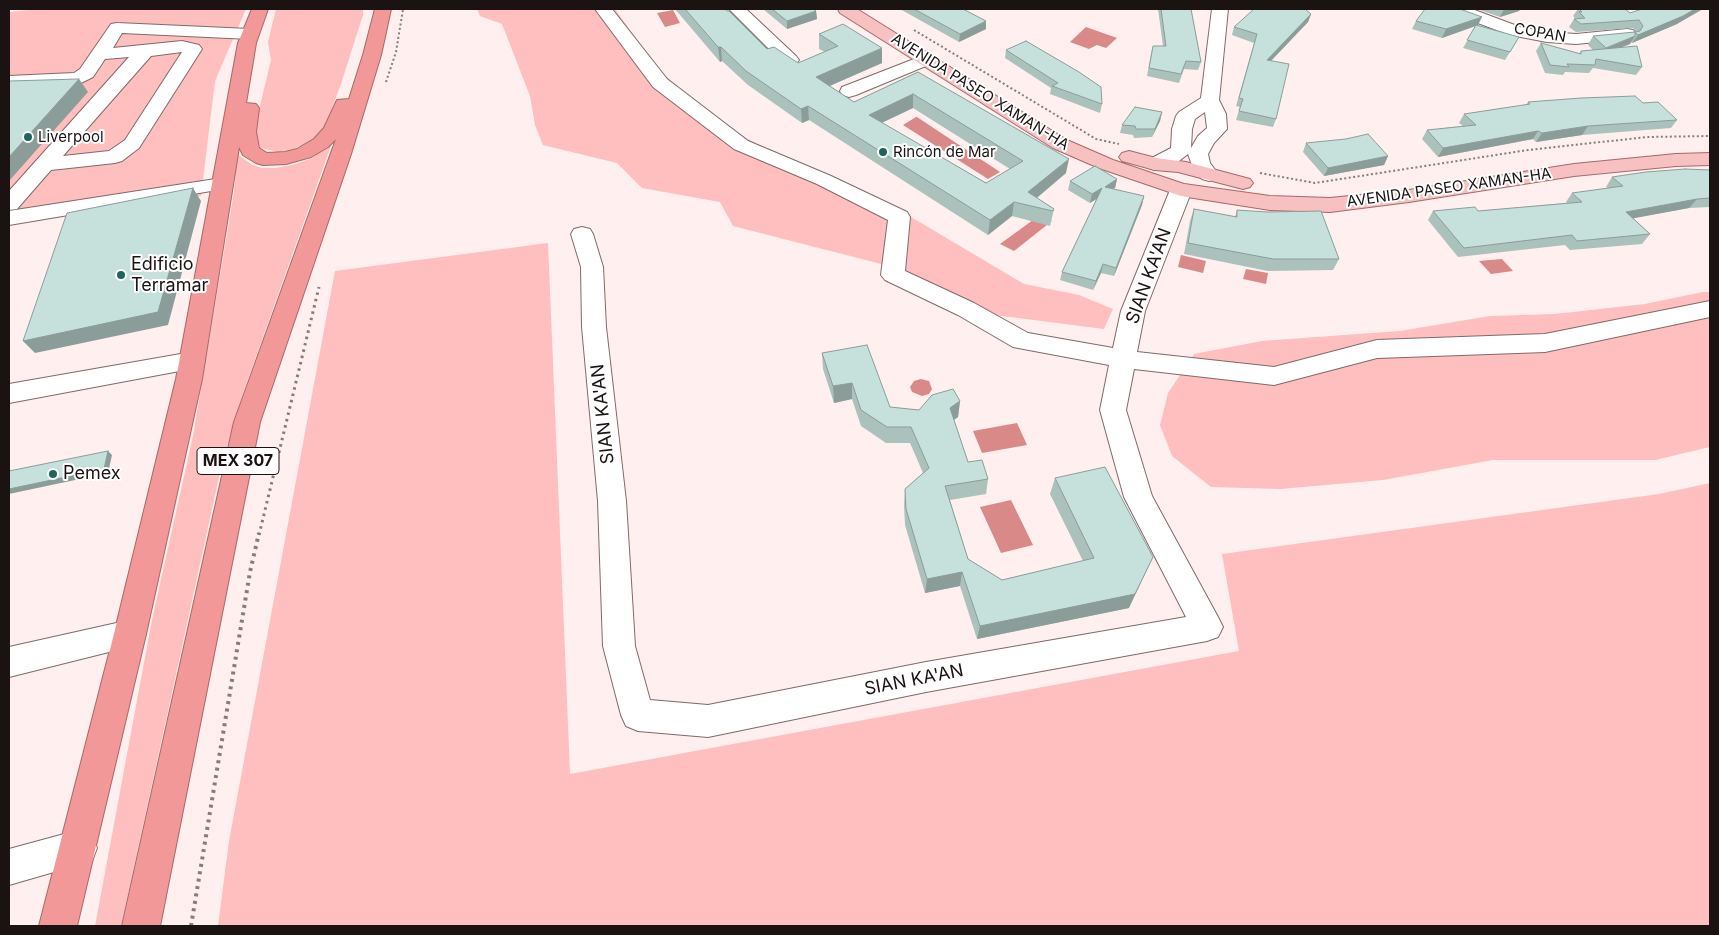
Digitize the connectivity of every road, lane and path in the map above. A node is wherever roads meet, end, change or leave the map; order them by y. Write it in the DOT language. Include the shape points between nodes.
graph roads {
  1 [pos="260,9"];
  2 [pos="383,9"];
  3 [pos="404,9"];
  4 [pos="603,9"];
  5 [pos="737,9"];
  6 [pos="846,9"];
  7 [pos="869,9"];
  8 [pos="1220,9"];
  9 [pos="1457,9"];
  10 [pos="912,29"];
  11 [pos="1626,34"];
  12 [pos="248,39"];
  13 [pos="145,51"];
  14 [pos="100,54"];
  15 [pos="372,55"];
  16 [pos="927,59"];
  17 [pos="790,60"];
  18 [pos="87,73"];
  19 [pos="123,76"];
  20 [pos="172,81"];
  21 [pos="9,82"];
  22 [pos="384,89"];
  23 [pos="849,91"];
  24 [pos="1210,100"];
  25 [pos="1710,136"];
  26 [pos="1710,148"];
  27 [pos="1116,154"];
  28 [pos="1710,159"];
  29 [pos="45,164"];
  30 [pos="1154,164"];
  31 [pos="1209,175"];
  32 [pos="222,184"];
  33 [pos="1266,188"];
  34 [pos="1181,190"];
  35 [pos="9,204"];
  36 [pos="9,218"];
  37 [pos="582,234"];
  38 [pos="319,285"];
  39 [pos="1710,309"];
  40 [pos="1124,359"];
  41 [pos="191,370"];
  42 [pos="9,394"];
  43 [pos="9,412"];
  44 [pos="130,634"];
  45 [pos="9,662"];
  46 [pos="79,848"];
  47 [pos="9,867"];
  48 [pos="58,926"];
  49 [pos="142,926"];
  50 [pos="191,926"];
  1 -- 12 [label="highway, MEX 307"];
  2 -- 15 [label="highway, MEX 307"];
  3 -- 22 [label="path" via="396,52"];
  4 -- 40 [label="street" via="660,83 741,145 824,180 899,217 893,275 966,309 1022,341"];
  5 -- 17 [label="street"];
  6 -- 16 [label="main road, AVENIDA PASEO XAMAN-HA"];
  7 -- 27 [label="main road, AVENIDA PASEO XAMAN-HA" via="1073,134"];
  8 -- 24 [label="street"];
  9 -- 11 [label="street, COPAN" via="1516,31 1546,37 1576,39"];
  10 -- 27 [label="path"];
  12 -- 14 [label="street" via="117,28"];
  12 -- 15 [label="highway" via="256,52 246,132 250,151 263,159 286,158 321,143 333,130 358,69"];
  12 -- 32 [label="highway, MEX 307"];
  13 -- 14 [label="street"];
  13 -- 19 [label="street"];
  13 -- 20 [label="street" via="182,46 192,50"];
  14 -- 18 [label="street"];
  15 -- 49 [label="highway, MEX 307" via="341,154 247,422"];
  16 -- 23 [label="street"];
  16 -- 27 [label="main road, AVENIDA PASEO XAMAN-HA" via="1060,144"];
  18 -- 19 [label="street"];
  18 -- 21 [label="street" via="71,80"];
  19 -- 20 [label="street"];
  19 -- 29 [label="street"];
  20 -- 29 [label="street" via="132,144 115,157"];
  24 -- 30 [label="street" via="1186,116 1180,151"];
  24 -- 31 [label="street" via="1216,114 1217,129 1205,140 1198,154 1200,164"];
  25 -- 33 [label="path" via="1646,137 1528,150"];
  26 -- 33 [label="main road, AVENIDA PASEO XAMAN-HA" via="1662,148 1564,159 1344,192"];
  27 -- 30 [label="main road, AVENIDA PASEO XAMAN-HA"];
  27 -- 34 [label="main road, AVENIDA PASEO XAMAN-HA"];
  28 -- 33 [label="main road, AVENIDA PASEO XAMAN-HA" via="1574,170 1350,204"];
  29 -- 35 [label="street"];
  30 -- 31 [label="main road, AVENIDA PASEO XAMAN-HA" via="1179,166"];
  31 -- 33 [label="main road, AVENIDA PASEO XAMAN-HA"];
  32 -- 36 [label="street"];
  32 -- 41 [label="highway, MEX 307"];
  33 -- 34 [label="main road, AVENIDA PASEO XAMAN-HA"];
  34 -- 40 [label="street, SIAN KA'AN" via="1133,311"];
  37 -- 40 [label="street, SIAN KA'AN" via="592,267 594,327 612,501 620,646 638,716 708,721 926,677 1207,627 1138,497 1113,410"];
  38 -- 50 [label="path" via="250,572"];
  39 -- 40 [label="street" via="1545,344 1377,349 1274,376"];
  41 -- 42 [label="street"];
  41 -- 43 [label="street"];
  41 -- 44 [label="highway, MEX 307"];
  44 -- 45 [label="street"];
  44 -- 46 [label="highway, MEX 307"];
  46 -- 47 [label="street"];
  46 -- 48 [label="highway, MEX 307"];
}
